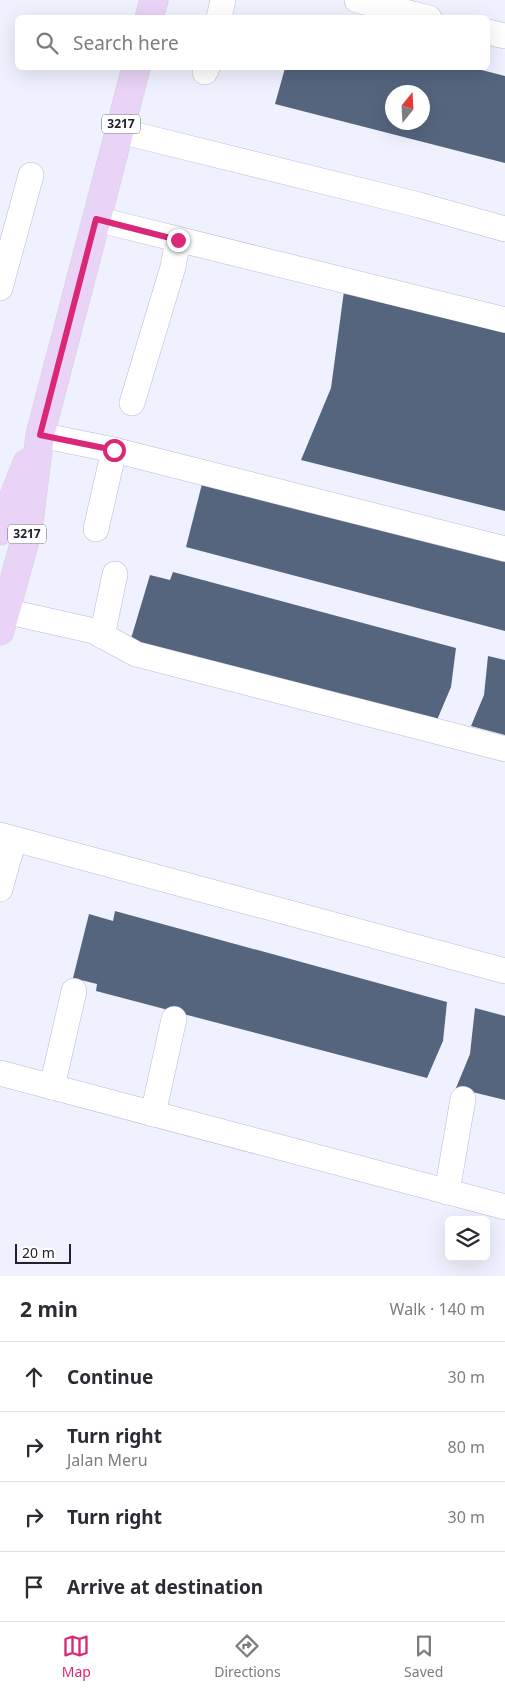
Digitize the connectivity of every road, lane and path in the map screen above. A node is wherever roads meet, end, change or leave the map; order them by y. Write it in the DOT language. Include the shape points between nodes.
graph roads {
  1 [pos="154,0"];
  2 [pos="223,0"];
  3 [pos="356,0"];
  4 [pos="150,15"];
  5 [pos="220,15"];
  6 [pos="417,15"];
  7 [pos="490,32"];
  8 [pos="505,36"];
  9 [pos="135,70"];
  10 [pos="120,131"];
  11 [pos="32,175"];
  12 [pos="96,219"];
  13 [pos="505,228"];
  14 [pos="178,240"];
  15 [pos="0,288"];
  16 [pos="505,320"];
  17 [pos="132,403"];
  18 [pos="40,435"];
  19 [pos="114,450"];
  20 [pos="96,529"];
  21 [pos="0,531"];
  22 [pos="505,549"];
  23 [pos="115,574"];
  24 [pos="2,621"];
  25 [pos="102,636"];
  26 [pos="505,749"];
  27 [pos="7,837"];
  28 [pos="0,889"];
  29 [pos="505,971"];
  30 [pos="74,991"];
  31 [pos="174,1019"];
  32 [pos="0,1073"];
  33 [pos="52,1087"];
  34 [pos="463,1099"];
  35 [pos="153,1114"];
  36 [pos="447,1192"];
  37 [pos="505,1207"];
  1 -- 4 [label="main road"];
  2 -- 5 [label="street"];
  3 -- 6 [label="street"];
  7 -- 8 [label="street"];
  9 -- 10 [label="main road, 3217"];
  10 -- 12 [label="main road, 3217"];
  10 -- 13 [label="street"];
  11 -- 15 [label="street"];
  12 -- 14 [label="street"];
  12 -- 18 [label="main road, 3217"];
  14 -- 16 [label="street"];
  14 -- 17 [label="street" via="173,267"];
  18 -- 19 [label="street"];
  18 -- 21 [label="main road, 3217"];
  18 -- 24 [label="main road, 3217" via="28,530"];
  19 -- 20 [label="street"];
  19 -- 22 [label="street"];
  23 -- 25 [label="street"];
  24 -- 25 [label="street" via="94,631"];
  25 -- 26 [label="street" via="136,654"];
  27 -- 28 [label="street"];
  27 -- 29 [label="street"];
  30 -- 33 [label="street"];
  31 -- 35 [label="street"];
  32 -- 33 [label="street"];
  33 -- 35 [label="street"];
  34 -- 36 [label="street"];
  35 -- 36 [label="street"];
  36 -- 37 [label="street"];
}
